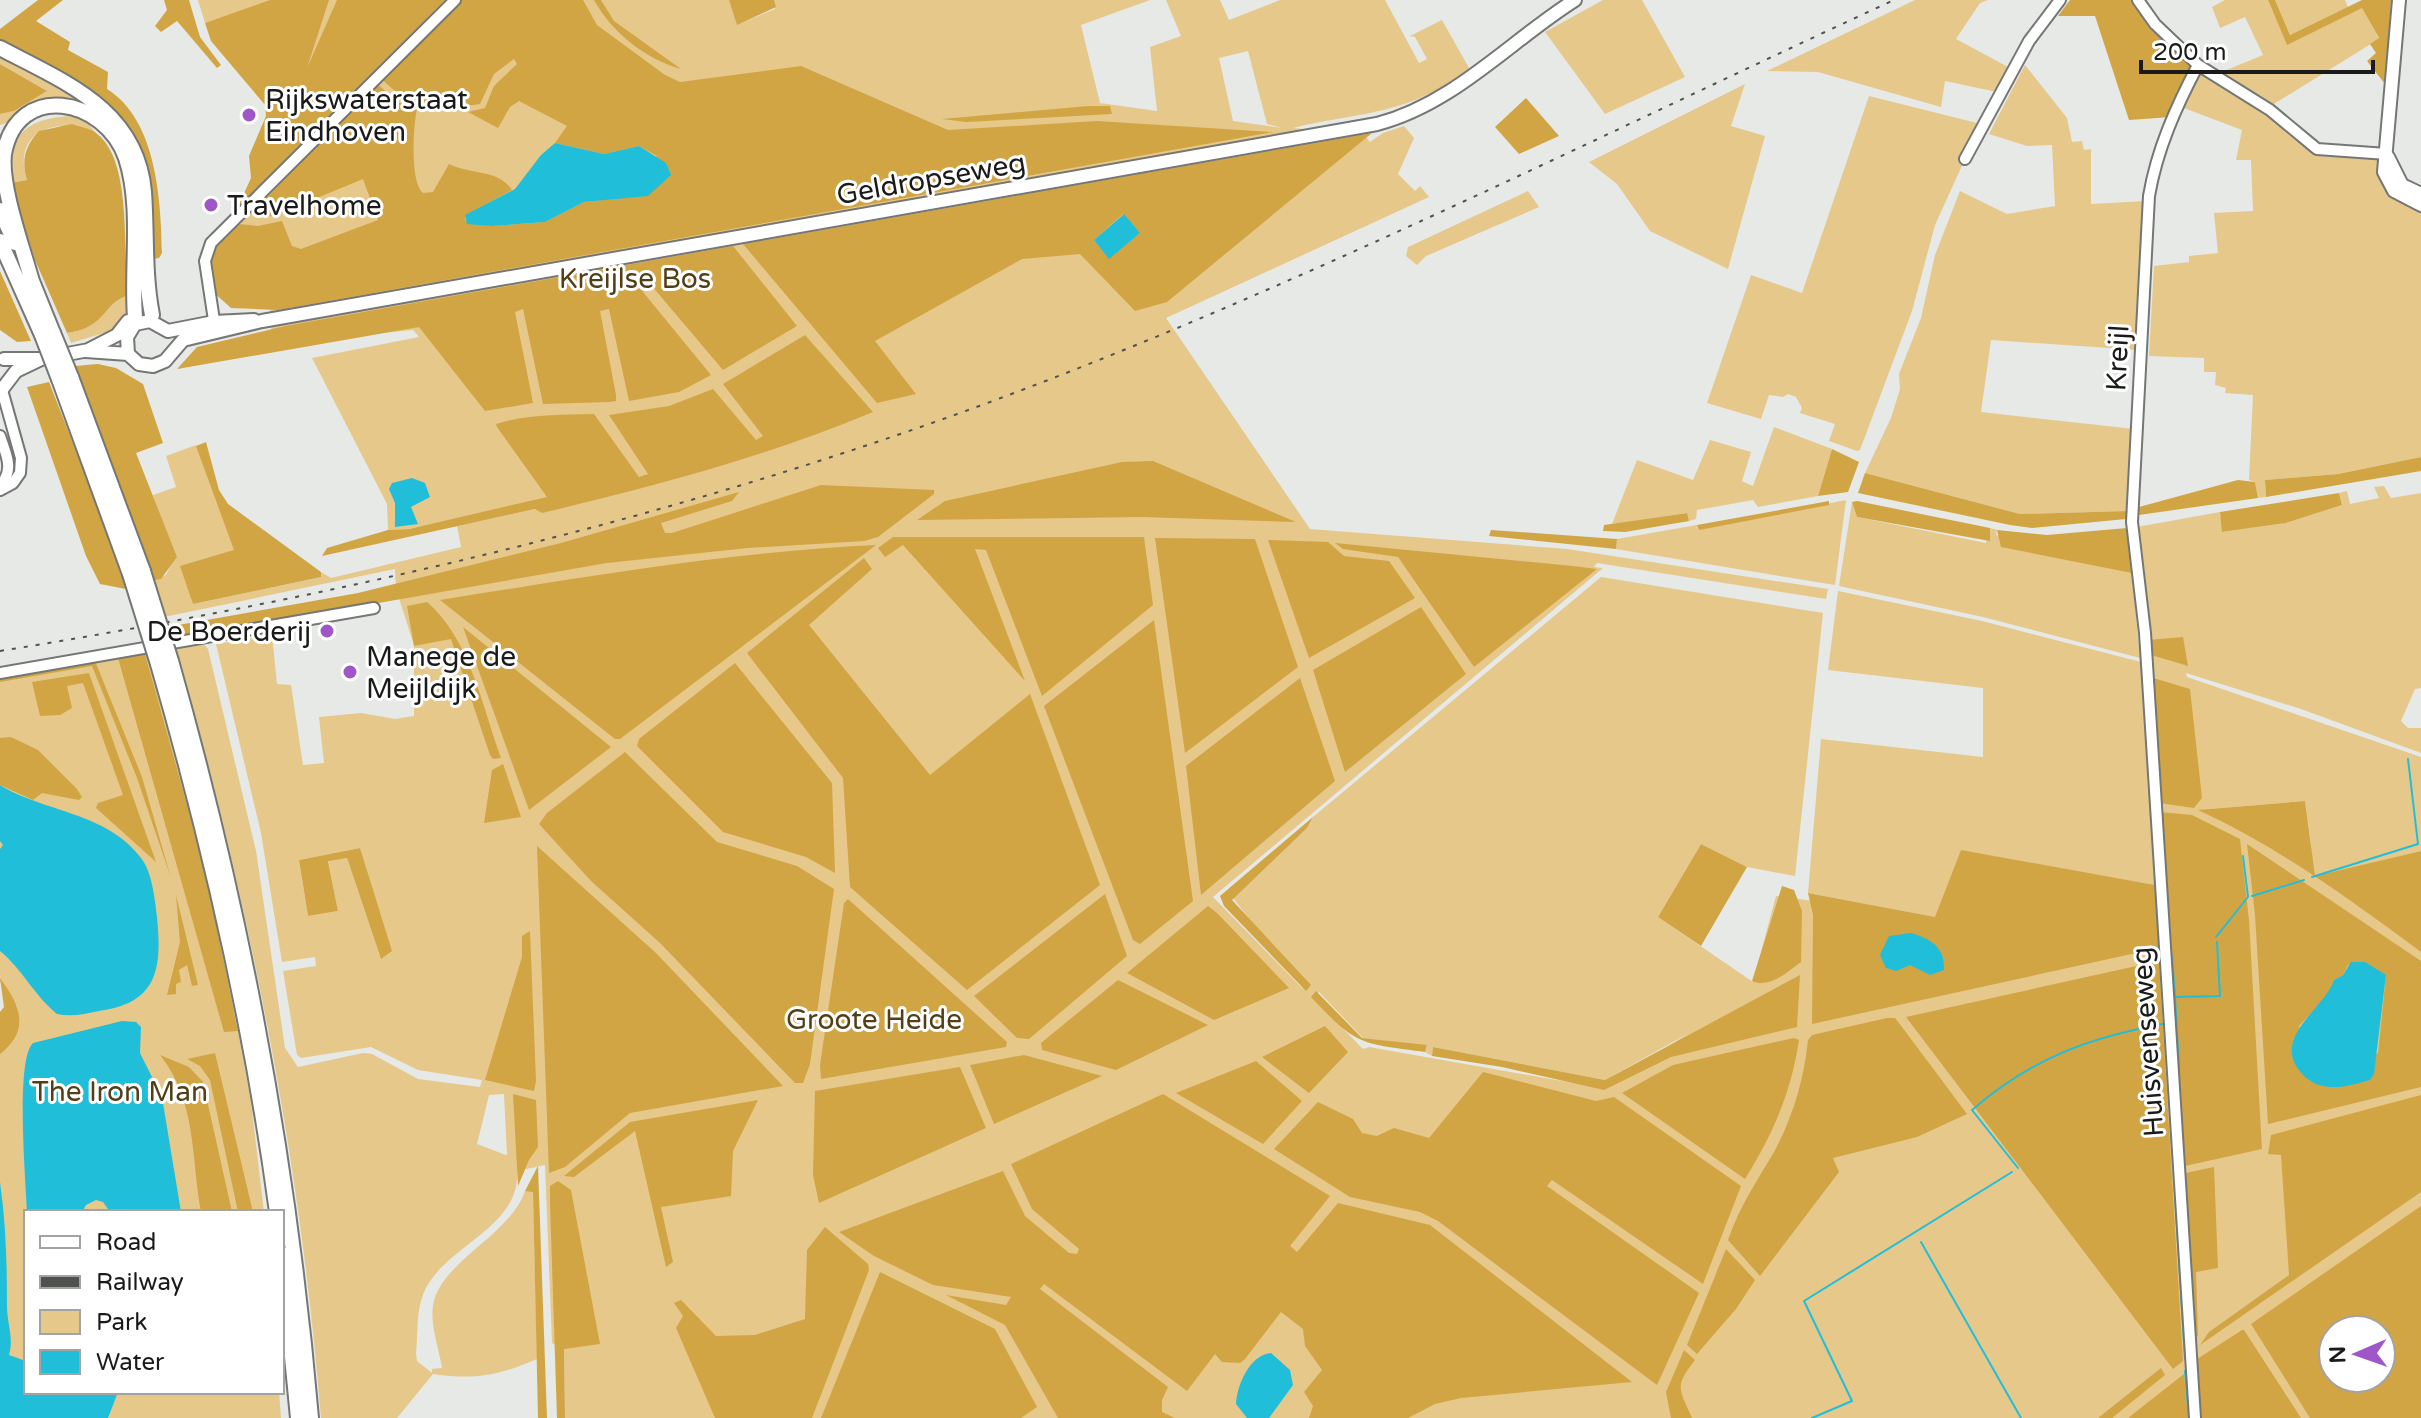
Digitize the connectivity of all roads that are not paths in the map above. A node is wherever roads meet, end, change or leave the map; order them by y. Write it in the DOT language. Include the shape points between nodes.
graph roads {
  1 [pos="455,0"];
  2 [pos="1575,0"];
  3 [pos="2060,0"];
  4 [pos="2138,0"];
  5 [pos="2399,0"];
  6 [pos="0,48"];
  7 [pos="2198,65"];
  8 [pos="2387,154"];
  9 [pos="1965,159"];
  10 [pos="2421,194"];
  11 [pos="2421,205"];
  12 [pos="0,210"];
  13 [pos="0,241"];
  14 [pos="33,285"];
  15 [pos="142,317"];
  16 [pos="215,328"];
  17 [pos="168,329"];
  18 [pos="47,334"];
  19 [pos="125,343"];
  20 [pos="86,351"];
  21 [pos="41,359"];
  22 [pos="5,362"];
  23 [pos="154,363"];
  24 [pos="0,391"];
  25 [pos="0,436"];
  26 [pos="0,488"];
  27 [pos="374,608"];
  28 [pos="2146,662"];
  29 [pos="164,663"];
  30 [pos="0,673"];
  31 [pos="277,1210"];
  32 [pos="284,1274"];
  33 [pos="298,1418"];
  34 [pos="311,1418"];
  35 [pos="2195,1418"];
  1 -- 16 [label="street" via="211,243 205,261"];
  2 -- 16 [label="main road, Geldropseweg" via="1443,96 1377,124"];
  3 -- 9 [label="street" via="2029,41"];
  4 -- 7 [label="street"];
  5 -- 8 [label="main road"];
  6 -- 15 [label="highway" via="88,95 116,120 131,144 143,182"];
  7 -- 8 [label="street" via="2270,110 2317,149"];
  7 -- 28 [label="street, Kreijl" via="2177,104 2149,196 2132,522"];
  8 -- 10 [label="main road" via="2402,185"];
  8 -- 11 [label="main road" via="2387,182 2403,199"];
  12 -- 14 [label="highway"];
  13 -- 18 [label="highway"];
  14 -- 15 [label="highway" via="4,185 3,156 13,132 27,117 69,105 103,122 126,159 132,189 135,296"];
  14 -- 18 [label="highway"];
  15 -- 17 [label="main road"];
  15 -- 19 [label="main road"];
  16 -- 17 [label="main road"];
  16 -- 23 [label="main road" via="183,340 165,361"];
  17 -- 23 [label="main road" via="167,349"];
  18 -- 29 [label="highway, bridge" via="136,572"];
  19 -- 20 [label="main road"];
  19 -- 20 [label="main road" via="107,352"];
  19 -- 23 [label="main road"];
  20 -- 21 [label="main road"];
  21 -- 22 [label="main road"];
  21 -- 22 [label="main road"];
  22 -- 24 [label="main road"];
  24 -- 26 [label="street" via="21,463 13,483"];
  25 -- 26 [label="street" via="9,465"];
  27 -- 30 [label="street"];
  28 -- 35 [label="street, Huisvenseweg"];
  29 -- 31 [label="highway" via="219,892"];
  29 -- 34 [label="highway" via="227,870 264,1048 289,1205"];
  32 -- 33 [label="highway"];
}
